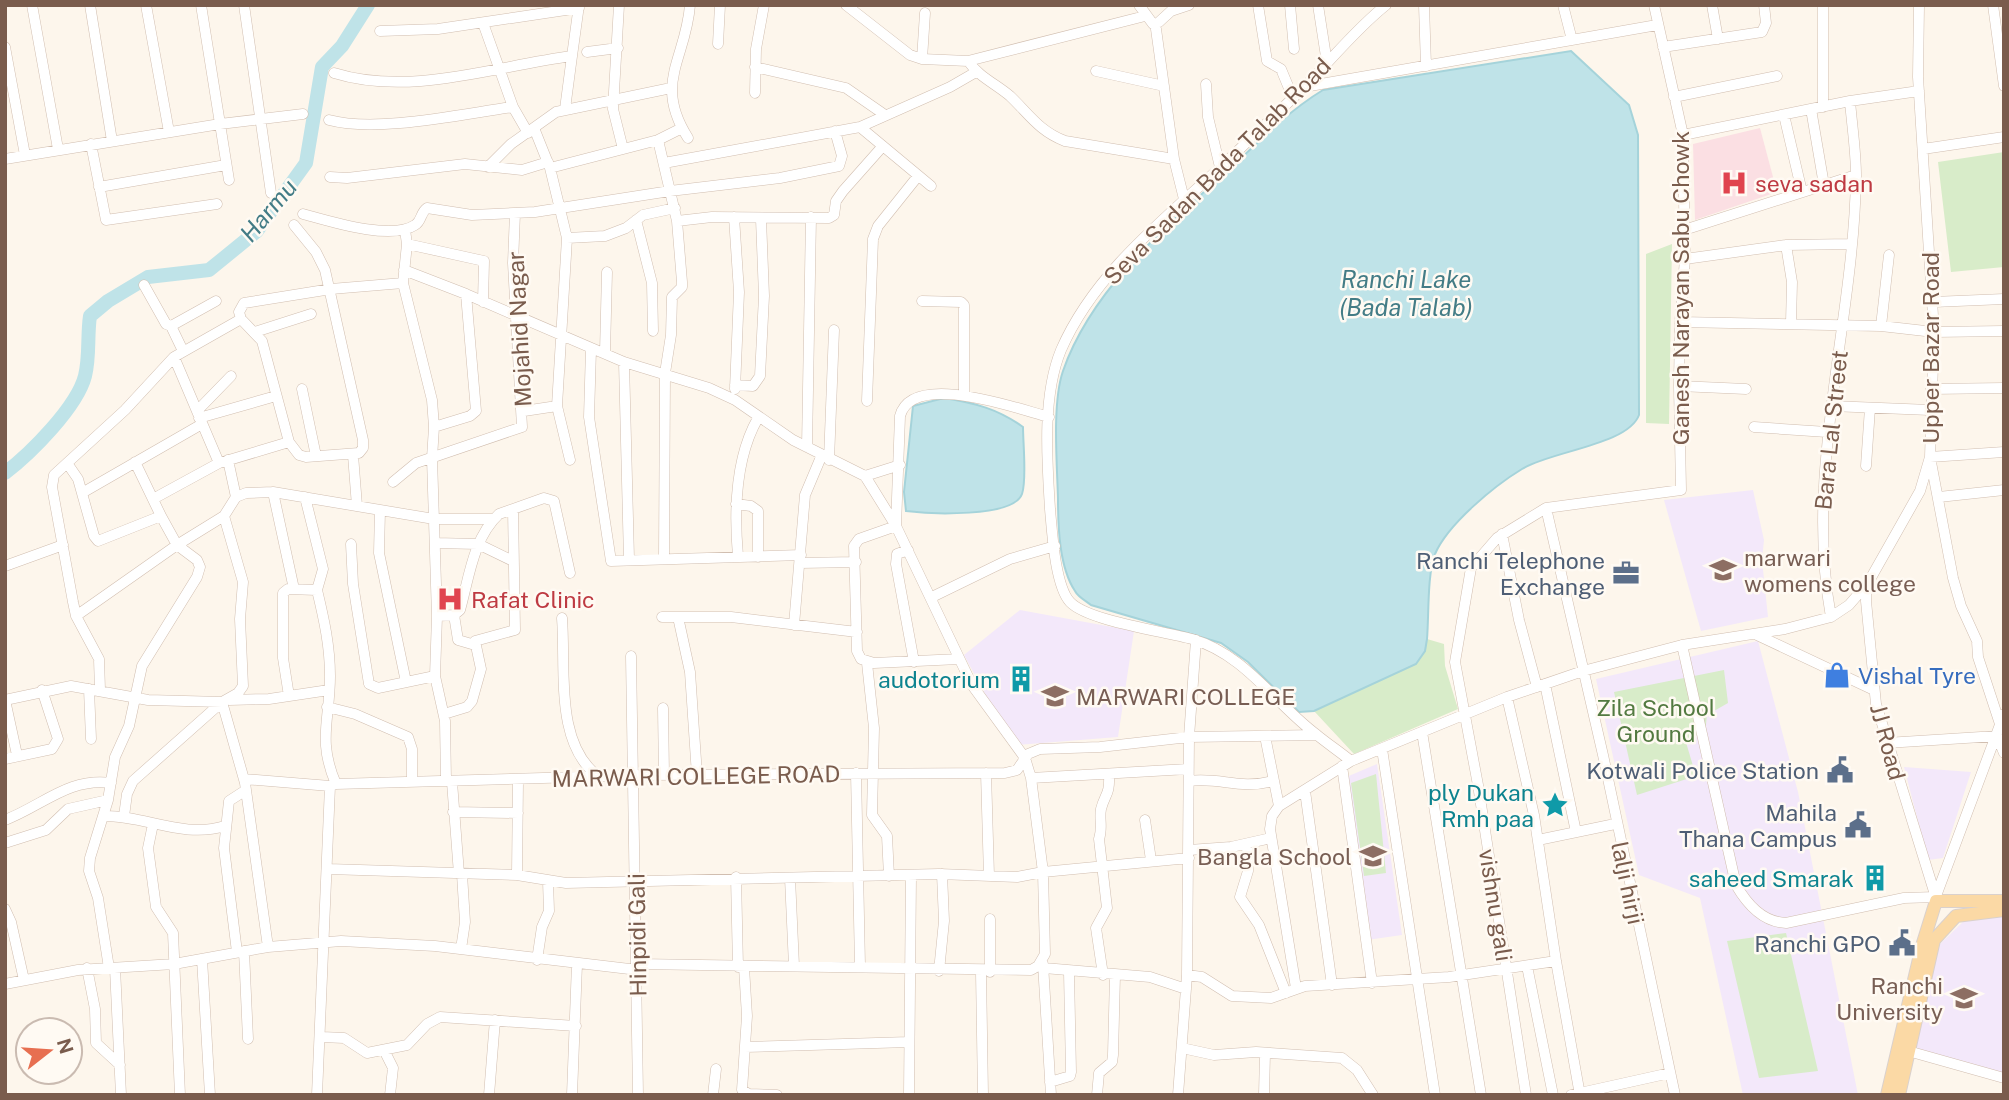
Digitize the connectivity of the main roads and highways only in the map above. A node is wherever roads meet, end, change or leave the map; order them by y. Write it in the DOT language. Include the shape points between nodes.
graph roads {
  1 [pos="2004,901"];
  2 [pos="2004,910"];
  3 [pos="1887,1095"];
  4 [pos="1899,1095"];
  1 -- 3 [label="main road" via="1935,903"];
  2 -- 4 [label="main road" via="1956,916 1934,940"];
}
